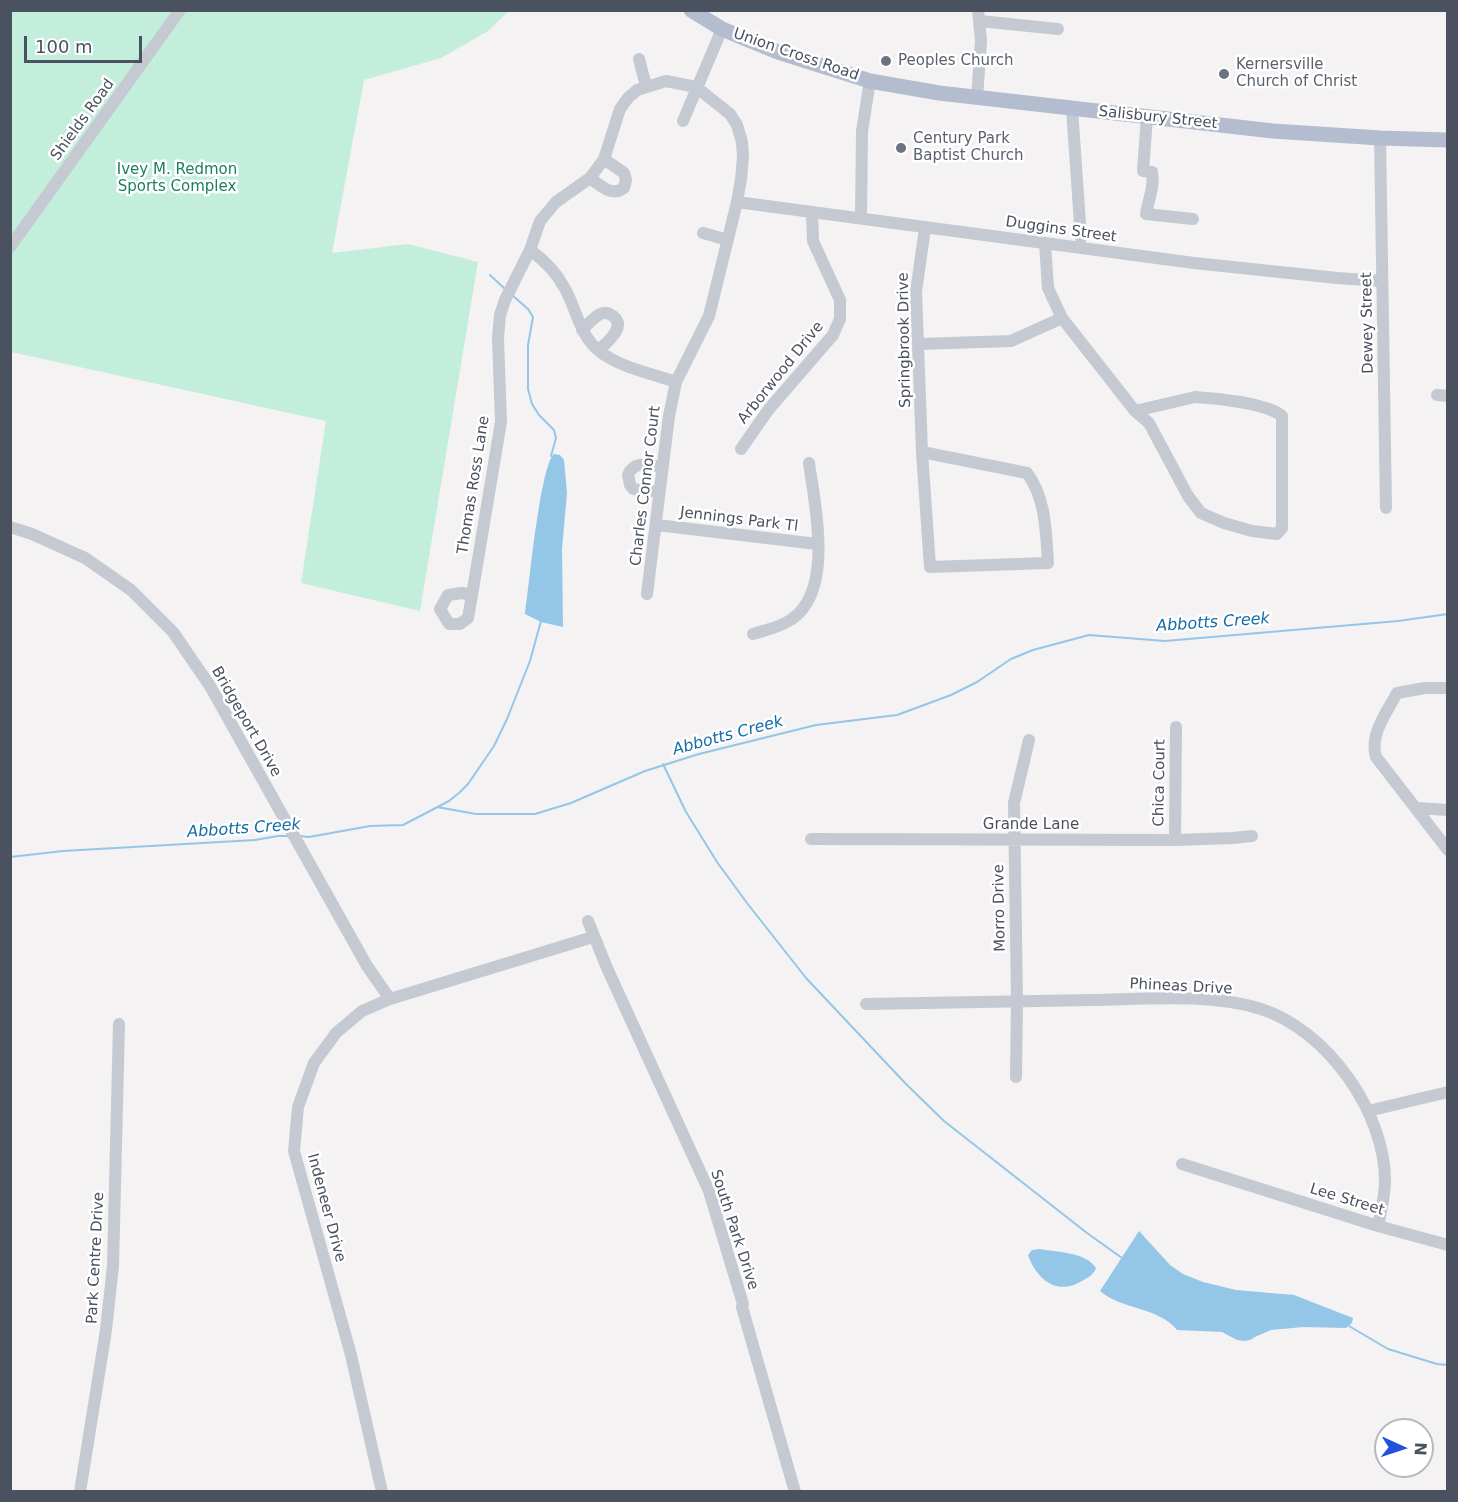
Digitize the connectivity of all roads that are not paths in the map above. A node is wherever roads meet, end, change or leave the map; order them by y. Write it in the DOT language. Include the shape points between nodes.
graph roads {
  1 [pos="180,10"];
  2 [pos="691,10"];
  3 [pos="979,16"];
  4 [pos="1059,28"];
  5 [pos="722,29"];
  6 [pos="639,59"];
  7 [pos="870,81"];
  8 [pos="646,86"];
  9 [pos="696,87"];
  10 [pos="977,98"];
  11 [pos="1072,109"];
  12 [pos="1147,117"];
  13 [pos="683,122"];
  14 [pos="1380,138"];
  15 [pos="1448,140"];
  16 [pos="604,159"];
  17 [pos="590,178"];
  18 [pos="737,202"];
  19 [pos="812,213"];
  20 [pos="861,218"];
  21 [pos="1193,219"];
  22 [pos="925,228"];
  23 [pos="703,233"];
  24 [pos="1081,238"];
  25 [pos="728,240"];
  26 [pos="12,243"];
  27 [pos="1045,243"];
  28 [pos="530,250"];
  29 [pos="1382,281"];
  30 [pos="1062,318"];
  31 [pos="582,330"];
  32 [pos="918,344"];
  33 [pos="599,350"];
  34 [pos="676,382"];
  35 [pos="1135,411"];
  36 [pos="741,449"];
  37 [pos="922,452"];
  38 [pos="809,463"];
  39 [pos="663,467"];
  40 [pos="659,492"];
  41 [pos="1386,508"];
  42 [pos="657,525"];
  43 [pos="10,527"];
  44 [pos="817,544"];
  45 [pos="647,594"];
  46 [pos="472,596"];
  47 [pos="753,634"];
  48 [pos="1448,688"];
  49 [pos="1176,727"];
  50 [pos="1029,740"];
  51 [pos="1417,808"];
  52 [pos="1448,810"];
  53 [pos="1252,836"];
  54 [pos="811,839"];
  55 [pos="1013,840"];
  56 [pos="1175,840"];
  57 [pos="1448,850"];
  58 [pos="588,921"];
  59 [pos="593,937"];
  60 [pos="390,999"];
  61 [pos="1017,1001"];
  62 [pos="866,1004"];
  63 [pos="119,1024"];
  64 [pos="1016,1077"];
  65 [pos="1448,1092"];
  66 [pos="1368,1111"];
  67 [pos="1182,1164"];
  68 [pos="1378,1226"];
  69 [pos="1448,1245"];
  70 [pos="80,1491"];
  71 [pos="382,1491"];
  72 [pos="795,1491"];
  1 -- 26 [label="street, Shields Road"];
  2 -- 5 [label="main road, Union Cross Road"];
  3 -- 4 [label="street"];
  3 -- 10 [label="street"];
  5 -- 7 [label="main road, Union Cross Road" via="778,52"];
  5 -- 9 [label="street"];
  6 -- 8 [label="street"];
  7 -- 10 [label="main road, Salisbury Street"];
  7 -- 20 [label="street" via="862,130"];
  8 -- 9 [label="street" via="666,81"];
  8 -- 16 [label="street, Thomas Ross Lane" via="632,94 620,109"];
  9 -- 13 [label="street"];
  9 -- 18 [label="street, Charles Connor Court" via="730,114 737,125 743,157"];
  10 -- 11 [label="main road, Salisbury Street"];
  11 -- 12 [label="main road, Salisbury Street"];
  11 -- 24 [label="street"];
  12 -- 14 [label="main road, Salisbury Street" via="1273,132"];
  12 -- 21 [label="street" via="1143,171 1152,172 1154,178 1146,214"];
  14 -- 15 [label="main road, Salisbury Street"];
  14 -- 29 [label="street, Dewey Street"];
  16 -- 17 [label="street, Thomas Ross Lane"];
  16 -- 17 [label="street" via="624,173 624,189 611,192"];
  17 -- 28 [label="street, Thomas Ross Lane" via="556,202 540,221"];
  18 -- 19 [label="street, Duggins Street"];
  18 -- 25 [label="street, Charles Connor Court"];
  19 -- 20 [label="street, Duggins Street"];
  19 -- 36 [label="street, Arborwood Drive" via="813,241 837,290 840,319 833,335 769,409"];
  20 -- 22 [label="street, Duggins Street"];
  22 -- 27 [label="street, Duggins Street"];
  22 -- 32 [label="street, Springbrook Drive" via="916,292"];
  23 -- 25 [label="street"];
  25 -- 34 [label="street, Charles Connor Court" via="709,316"];
  27 -- 29 [label="street, Duggins Street" via="1194,263"];
  27 -- 30 [label="street" via="1048,288"];
  28 -- 31 [label="street" via="546,262 564,288"];
  28 -- 46 [label="street, Thomas Ross Lane" via="500,315 501,422"];
  29 -- 41 [label="street, Dewey Street"];
  30 -- 32 [label="street" via="1011,342"];
  30 -- 35 [label="street"];
  31 -- 33 [label="street"];
  31 -- 33 [label="street" via="600,314 615,317 617,330"];
  32 -- 37 [label="street, Springbrook Drive"];
  33 -- 34 [label="street" via="620,363"];
  34 -- 39 [label="street, Charles Connor Court"];
  35 -- 35 [label="street" via="1149,423 1201,513 1252,531 1280,532 1279,413 1230,401 1194,398"];
  37 -- 37 [label="street, Springbrook Drive" via="930,567 1048,563 1045,520 1027,473"];
  38 -- 44 [label="street"];
  39 -- 40 [label="street, Charles Connor Court"];
  39 -- 40 [label="street" via="633,466 628,475 633,489"];
  40 -- 42 [label="street, Charles Connor Court"];
  42 -- 44 [label="street, Jennings Park Tl"];
  42 -- 45 [label="street, Charles Connor Court"];
  43 -- 60 [label="street, Bridgeport Drive" via="85,558 131,590 173,632 210,686 367,966"];
  44 -- 47 [label="street" via="815,585 807,604 792,620"];
  48 -- 51 [label="street" via="1397,693 1374,739 1376,758"];
  49 -- 56 [label="street, Chica Court"];
  50 -- 55 [label="street, Morro Drive" via="1014,803"];
  51 -- 52 [label="street"];
  51 -- 57 [label="street"];
  53 -- 56 [label="street, Grande Lane"];
  54 -- 55 [label="street, Grande Lane"];
  55 -- 56 [label="street, Grande Lane"];
  55 -- 61 [label="street, Morro Drive"];
  58 -- 59 [label="street, South Park Drive"];
  59 -- 60 [label="street, Indeneer Drive"];
  59 -- 72 [label="street, South Park Drive" via="709,1191"];
  60 -- 71 [label="street, Indeneer Drive" via="362,1011 336,1033 314,1063 298,1107 294,1151 351,1355"];
  61 -- 62 [label="street, Phineas Drive"];
  61 -- 64 [label="street, Morro Drive"];
  61 -- 66 [label="street, Phineas Drive" via="1189,999 1261,1009 1287,1021 1316,1042 1343,1071"];
  63 -- 70 [label="street, Park Centre Drive" via="113,1266"];
  65 -- 66 [label="street"];
  66 -- 68 [label="street, Phineas Drive" via="1382,1150 1385,1180"];
  67 -- 68 [label="street, Lee Street"];
  68 -- 69 [label="street, Lee Street"];
}
